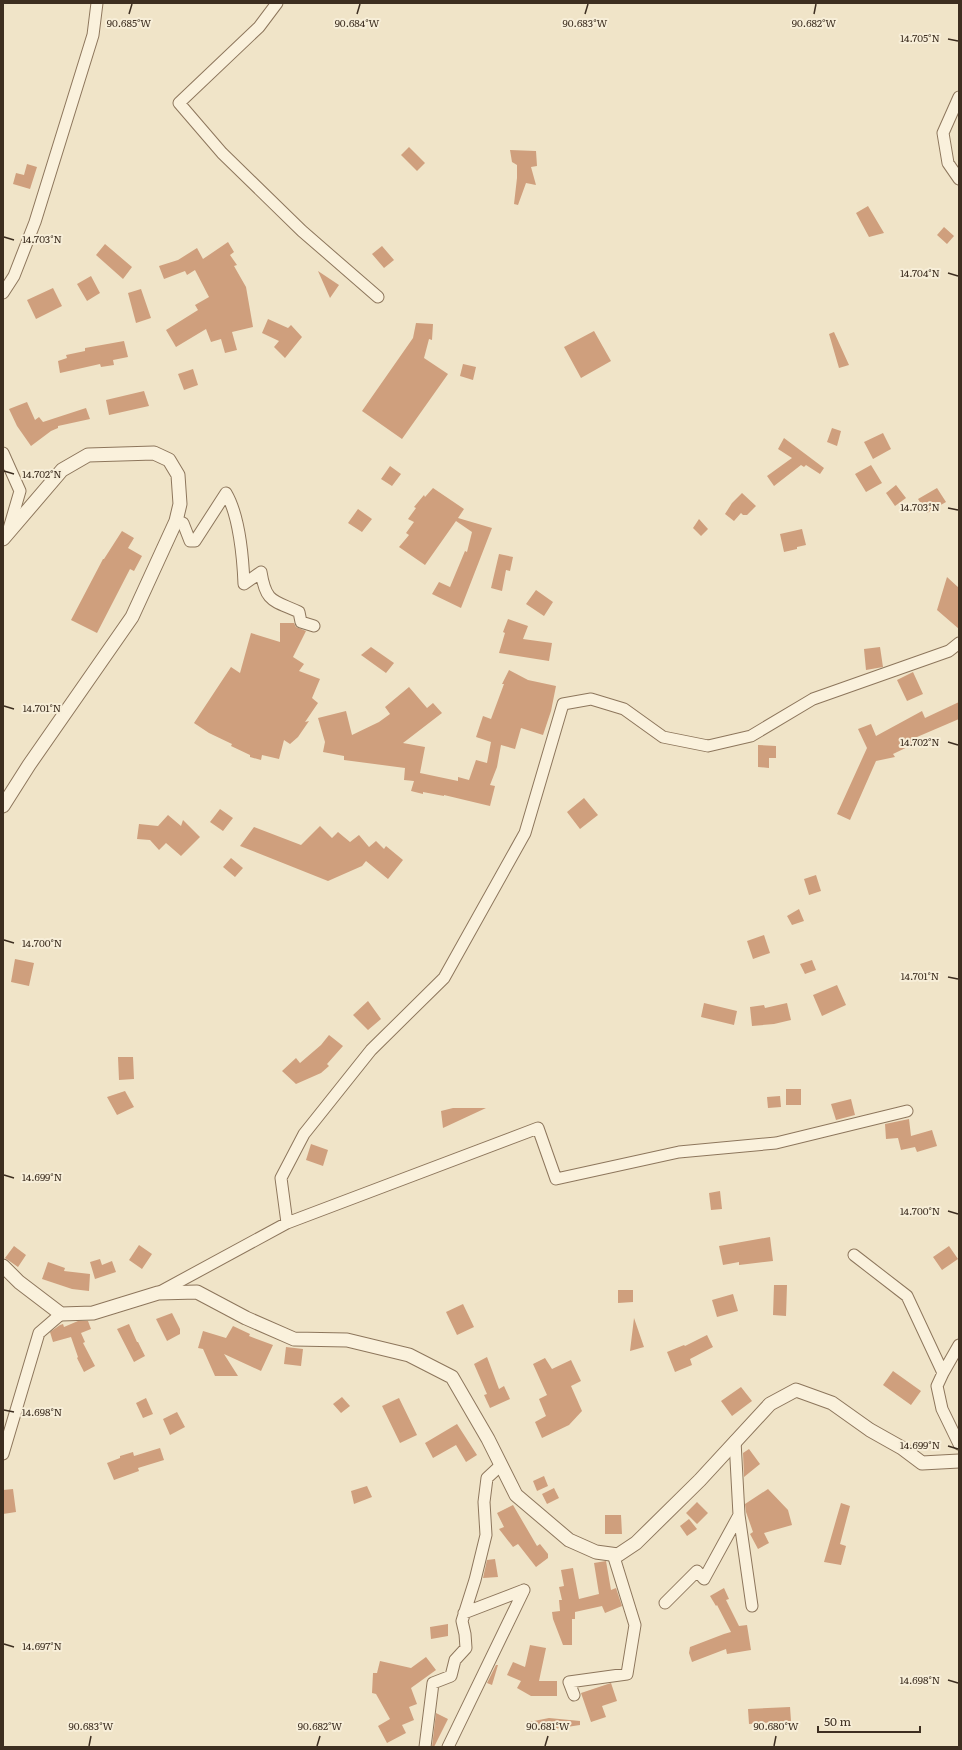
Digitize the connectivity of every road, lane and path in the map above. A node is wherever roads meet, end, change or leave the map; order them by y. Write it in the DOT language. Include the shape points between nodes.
graph roads {
  1 [pos="97,3"];
  2 [pos="277,3"];
  3 [pos="959,97"];
  4 [pos="959,179"];
  5 [pos="3,293"];
  6 [pos="378,297"];
  7 [pos="3,453"];
  8 [pos="176,521"];
  9 [pos="5,538"];
  10 [pos="314,626"];
  11 [pos="959,643"];
  12 [pos="3,806"];
  13 [pos="907,1111"];
  14 [pos="288,1223"];
  15 [pos="854,1255"];
  16 [pos="3,1266"];
  17 [pos="158,1293"];
  18 [pos="61,1314"];
  19 [pos="959,1345"];
  20 [pos="942,1373"];
  21 [pos="8,1424"];
  22 [pos="735,1441"];
  23 [pos="959,1444"];
  24 [pos="3,1454"];
  25 [pos="959,1460"];
  26 [pos="501,1465"];
  27 [pos="739,1515"];
  28 [pos="614,1554"];
  29 [pos="666,1603"];
  30 [pos="752,1606"];
  31 [pos="464,1613"];
  32 [pos="574,1695"];
  33 [pos="425,1747"];
  34 [pos="448,1747"];
  1 -- 5 [label="street" via="94,35 35,222 14,276"];
  2 -- 6 [label="street" via="259,27 179,102 227,159 302,231"];
  3 -- 4 [label="street" via="943,133 948,163"];
  7 -- 9 [label="street" via="20,491"];
  8 -- 9 [label="street" via="180,504 178,475 169,460 154,453 88,455 62,470"];
  8 -- 10 [label="street" via="183,523 190,541 195,541 226,493 232,504 244,566 244,584 261,572 264,587 270,598 299,612 301,622"];
  8 -- 12 [label="street" via="132,617"];
  11 -- 14 [label="street" via="949,651 813,698 751,736 708,746 663,737 624,709 591,699 563,704 525,833 444,978 371,1050 304,1134 281,1178"];
  13 -- 14 [label="street" via="776,1142 679,1152 556,1179 538,1128"];
  14 -- 17 [label="street"];
  15 -- 20 [label="street" via="907,1296"];
  16 -- 18 [label="street" via="19,1282"];
  17 -- 18 [label="street" via="93,1313"];
  17 -- 26 [label="street" via="197,1292 246,1318 294,1339 347,1340 409,1356 452,1377"];
  18 -- 21 [label="street" via="39,1333"];
  19 -- 20 [label="street"];
  20 -- 23 [label="street" via="937,1386 942,1409"];
  21 -- 24 [label="street"];
  22 -- 25 [label="street" via="770,1404 796,1390 832,1403 922,1463"];
  22 -- 27 [label="street"];
  22 -- 28 [label="street" via="700,1480 636,1543 618,1555"];
  26 -- 28 [label="street" via="516,1495 569,1540 596,1552"];
  26 -- 31 [label="street" via="487,1478 484,1502 486,1535"];
  27 -- 29 [label="street" via="704,1580 697,1571"];
  27 -- 30 [label="street"];
  28 -- 32 [label="street" via="635,1625 627,1674 569,1682"];
  31 -- 33 [label="street" via="462,1621 466,1634 466,1648 455,1660 451,1676 433,1683"];
  31 -- 34 [label="street" via="524,1590"];
}
